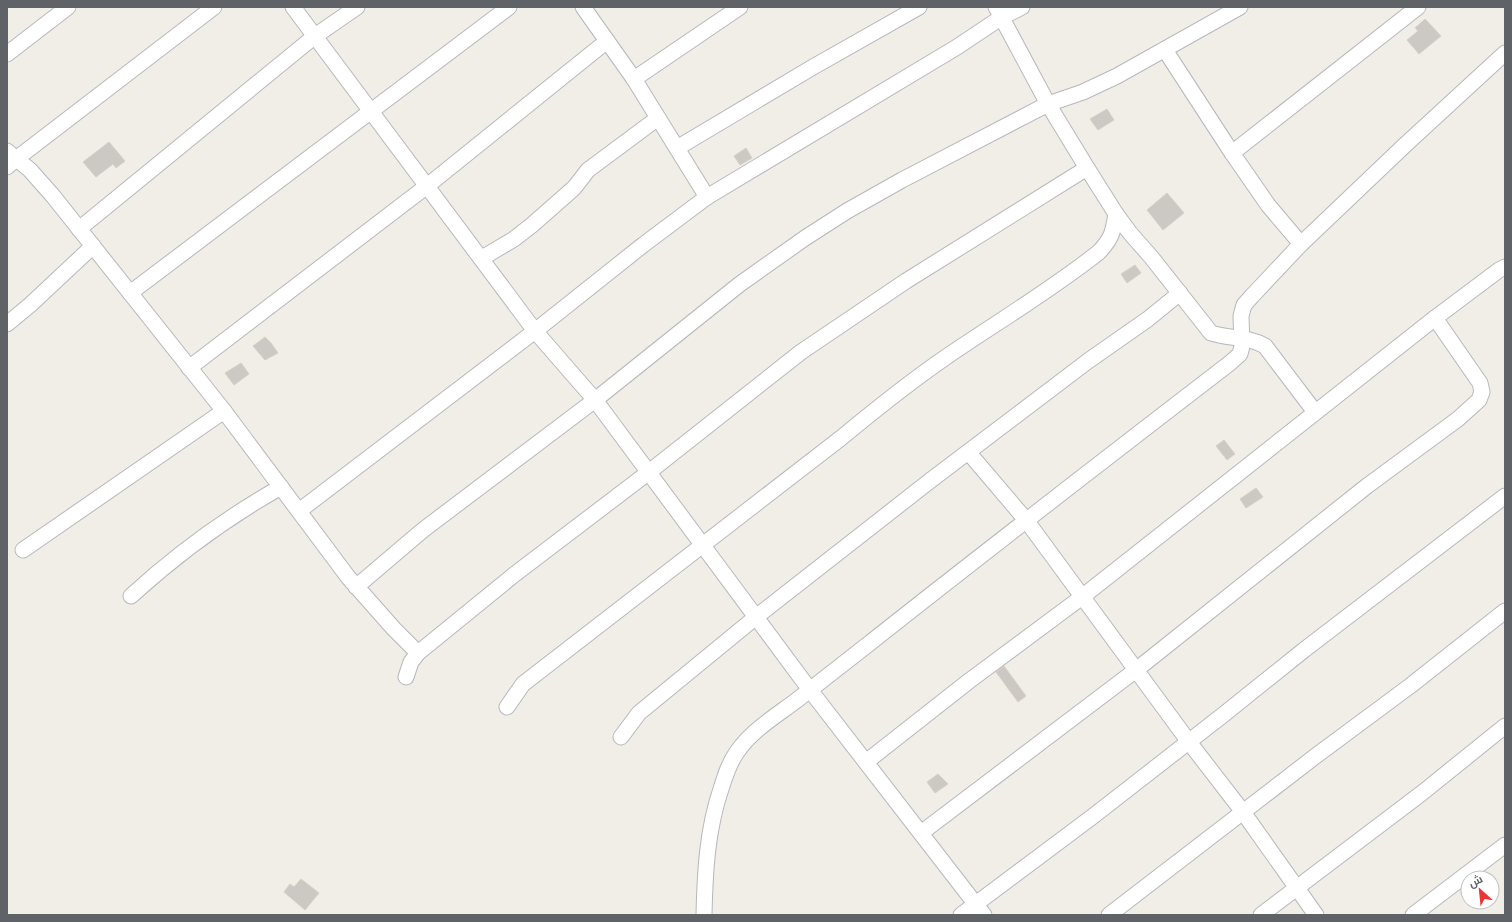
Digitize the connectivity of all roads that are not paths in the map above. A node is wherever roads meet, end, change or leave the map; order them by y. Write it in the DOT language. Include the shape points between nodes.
graph roads {
  1 [pos="68,7"];
  2 [pos="214,7"];
  3 [pos="294,7"];
  4 [pos="357,7"];
  5 [pos="509,7"];
  6 [pos="583,7"];
  7 [pos="740,7"];
  8 [pos="919,7"];
  9 [pos="1022,7"];
  10 [pos="1240,7"];
  11 [pos="1418,7"];
  12 [pos="999,12"];
  13 [pos="315,36"];
  14 [pos="607,40"];
  15 [pos="1165,50"];
  16 [pos="1505,53"];
  17 [pos="7,54"];
  18 [pos="634,79"];
  19 [pos="1048,104"];
  20 [pos="372,112"];
  21 [pos="658,118"];
  22 [pos="677,148"];
  23 [pos="1232,153"];
  24 [pos="10,159"];
  25 [pos="1087,168"];
  26 [pos="427,186"];
  27 [pos="707,197"];
  28 [pos="1116,214"];
  29 [pos="79,229"];
  30 [pos="1301,244"];
  31 [pos="93,246"];
  32 [pos="482,258"];
  33 [pos="1505,267"];
  34 [pos="1180,293"];
  35 [pos="130,294"];
  36 [pos="1435,318"];
  37 [pos="7,324"];
  38 [pos="535,332"];
  39 [pos="1243,338"];
  40 [pos="189,368"];
  41 [pos="594,400"];
  42 [pos="224,411"];
  43 [pos="1315,412"];
  44 [pos="969,453"];
  45 [pos="649,472"];
  46 [pos="282,487"];
  47 [pos="1505,496"];
  48 [pos="299,511"];
  49 [pos="1026,520"];
  50 [pos="703,544"];
  51 [pos="24,550"];
  52 [pos="356,587"];
  53 [pos="130,596"];
  54 [pos="1082,597"];
  55 [pos="1505,611"];
  56 [pos="756,617"];
  57 [pos="418,653"];
  58 [pos="1136,670"];
  59 [pos="406,677"];
  60 [pos="810,690"];
  61 [pos="507,707"];
  62 [pos="1505,726"];
  63 [pos="621,737"];
  64 [pos="1189,742"];
  65 [pos="866,762"];
  66 [pos="1243,812"];
  67 [pos="920,833"];
  68 [pos="1505,845"];
  69 [pos="1297,888"];
  70 [pos="980,910"];
  71 [pos="704,915"];
  72 [pos="961,915"];
  73 [pos="1109,915"];
  74 [pos="1261,915"];
  75 [pos="1316,915"];
  76 [pos="1412,915"];
  1 -- 17 [label="street"];
  2 -- 24 [label="street"];
  3 -- 13 [label="street"];
  4 -- 13 [label="street"];
  5 -- 20 [label="street"];
  6 -- 14 [label="street"];
  7 -- 18 [label="street"];
  8 -- 22 [label="street" via="813,66"];
  9 -- 12 [label="street"];
  10 -- 15 [label="street"];
  11 -- 23 [label="street"];
  12 -- 19 [label="street"];
  12 -- 27 [label="street" via="957,47"];
  13 -- 20 [label="street"];
  13 -- 29 [label="street"];
  14 -- 18 [label="street"];
  14 -- 26 [label="street"];
  15 -- 19 [label="street" via="1083,92"];
  15 -- 23 [label="street"];
  16 -- 30 [label="street"];
  18 -- 21 [label="street"];
  19 -- 25 [label="street"];
  19 -- 41 [label="street" via="868,199 805,238 740,284"];
  20 -- 26 [label="street"];
  20 -- 35 [label="street"];
  21 -- 22 [label="street"];
  21 -- 32 [label="street" via="588,170 574,188 532,225"];
  22 -- 27 [label="street"];
  23 -- 30 [label="street" via="1268,205"];
  24 -- 29 [label="street" via="30,170"];
  25 -- 28 [label="street"];
  25 -- 45 [label="street" via="906,281 801,352"];
  26 -- 32 [label="street"];
  26 -- 40 [label="street"];
  27 -- 38 [label="street"];
  28 -- 34 [label="street"];
  28 -- 50 [label="street" via="1113,232 1108,242 1085,262 887,399"];
  29 -- 31 [label="street"];
  30 -- 39 [label="street" via="1244,305 1241,316"];
  31 -- 35 [label="street"];
  31 -- 37 [label="street"];
  32 -- 38 [label="street"];
  33 -- 36 [label="street"];
  34 -- 39 [label="street" via="1211,333"];
  34 -- 44 [label="street"];
  35 -- 40 [label="street"];
  36 -- 43 [label="street"];
  36 -- 58 [label="street" via="1480,383 1482,392 1479,400"];
  38 -- 41 [label="street"];
  38 -- 48 [label="street"];
  39 -- 43 [label="street" via="1265,346"];
  39 -- 49 [label="street" via="1240,354 1230,363"];
  40 -- 42 [label="street"];
  41 -- 45 [label="street"];
  41 -- 52 [label="street" via="423,530"];
  42 -- 46 [label="street"];
  42 -- 51 [label="street"];
  43 -- 54 [label="street"];
  44 -- 49 [label="street"];
  44 -- 56 [label="street"];
  45 -- 50 [label="street"];
  45 -- 57 [label="street" via="515,574"];
  46 -- 48 [label="street"];
  46 -- 53 [label="street" via="202,537"];
  47 -- 64 [label="street"];
  48 -- 52 [label="street"];
  49 -- 54 [label="street"];
  49 -- 60 [label="street"];
  50 -- 56 [label="street"];
  50 -- 61 [label="street" via="523,684"];
  52 -- 57 [label="street"];
  54 -- 58 [label="street"];
  54 -- 65 [label="street"];
  55 -- 66 [label="street"];
  56 -- 60 [label="street"];
  56 -- 63 [label="street" via="639,713"];
  57 -- 59 [label="street" via="411,662"];
  58 -- 64 [label="street"];
  58 -- 67 [label="street"];
  60 -- 65 [label="street"];
  60 -- 71 [label="street" via="745,741 727,771 715,807 708,841"];
  62 -- 69 [label="street"];
  64 -- 66 [label="street"];
  64 -- 70 [label="street"];
  65 -- 67 [label="street"];
  66 -- 69 [label="street"];
  66 -- 73 [label="street"];
  67 -- 70 [label="street"];
  68 -- 76 [label="street"];
  69 -- 74 [label="street"];
  69 -- 75 [label="street"];
  70 -- 72 [label="street"];
}
